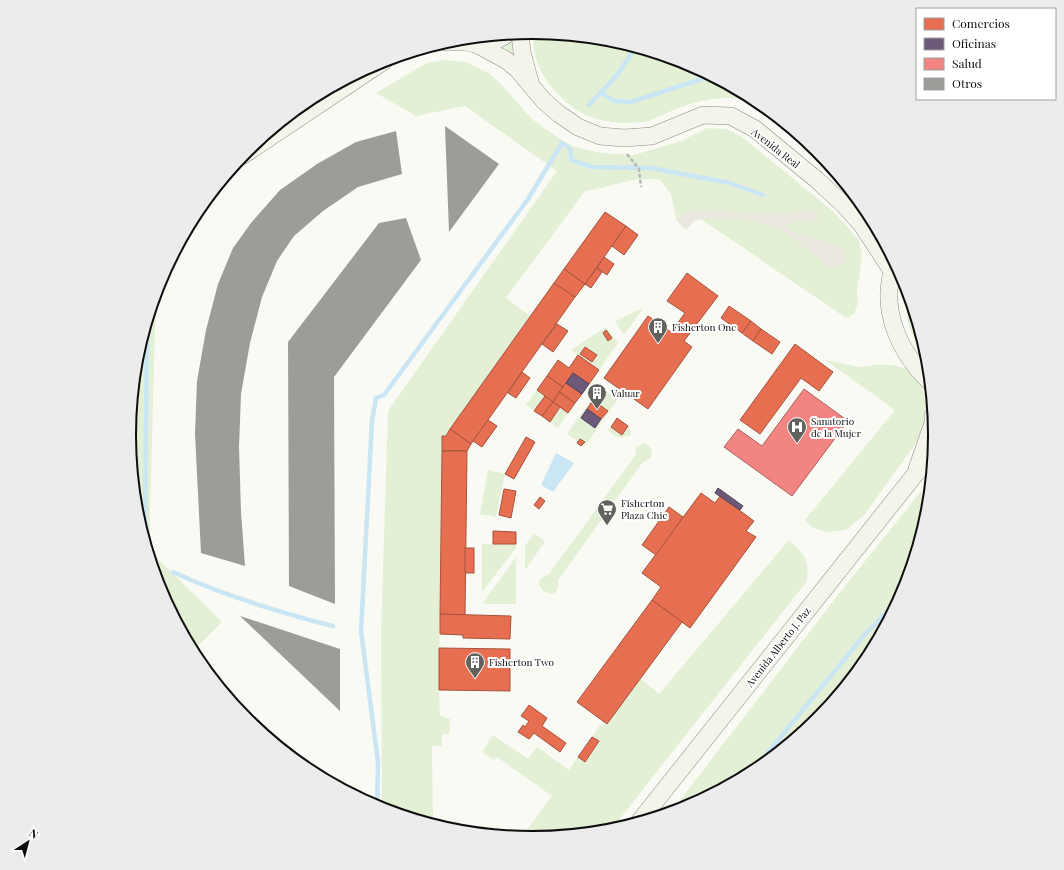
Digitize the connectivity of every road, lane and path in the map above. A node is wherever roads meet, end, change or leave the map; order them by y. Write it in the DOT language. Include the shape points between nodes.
graph roads {
  1 [pos="521,39"];
  2 [pos="497,41"];
  3 [pos="476,43"];
  4 [pos="472,44"];
  5 [pos="351,83"];
  6 [pos="532,86"];
  7 [pos="274,135"];
  8 [pos="625,152"];
  9 [pos="824,186"];
  10 [pos="641,187"];
  11 [pos="847,196"];
  12 [pos="883,253"];
  13 [pos="893,272"];
  14 [pos="924,376"];
  15 [pos="928,438"];
  16 [pos="927,462"];
  17 [pos="916,472"];
  18 [pos="645,815"];
  1 -- 6 [label="main road, Avenida Real"];
  2 -- 3 [label="main road" via="489,44"];
  4 -- 6 [label="main road, Avenida Real" via="506,60"];
  5 -- 7 [label="main road"];
  6 -- 9 [label="main road, Avenida Real" via="559,114 578,127 600,136 652,136 703,115 731,116 755,129"];
  8 -- 10 [label="path" via="639,169"];
  9 -- 11 [label="main road, Avenida Real"];
  9 -- 12 [label="main road, Avenida Real" via="862,225"];
  13 -- 14 [label="main road" via="889,292 890,314 905,353"];
  15 -- 17 [label="main road, Avenida Alberto J. Paz"];
  16 -- 17 [label="main road, Avenida Alberto J. Paz"];
  17 -- 18 [label="main road, Avenida Alberto J. Paz"];
}
